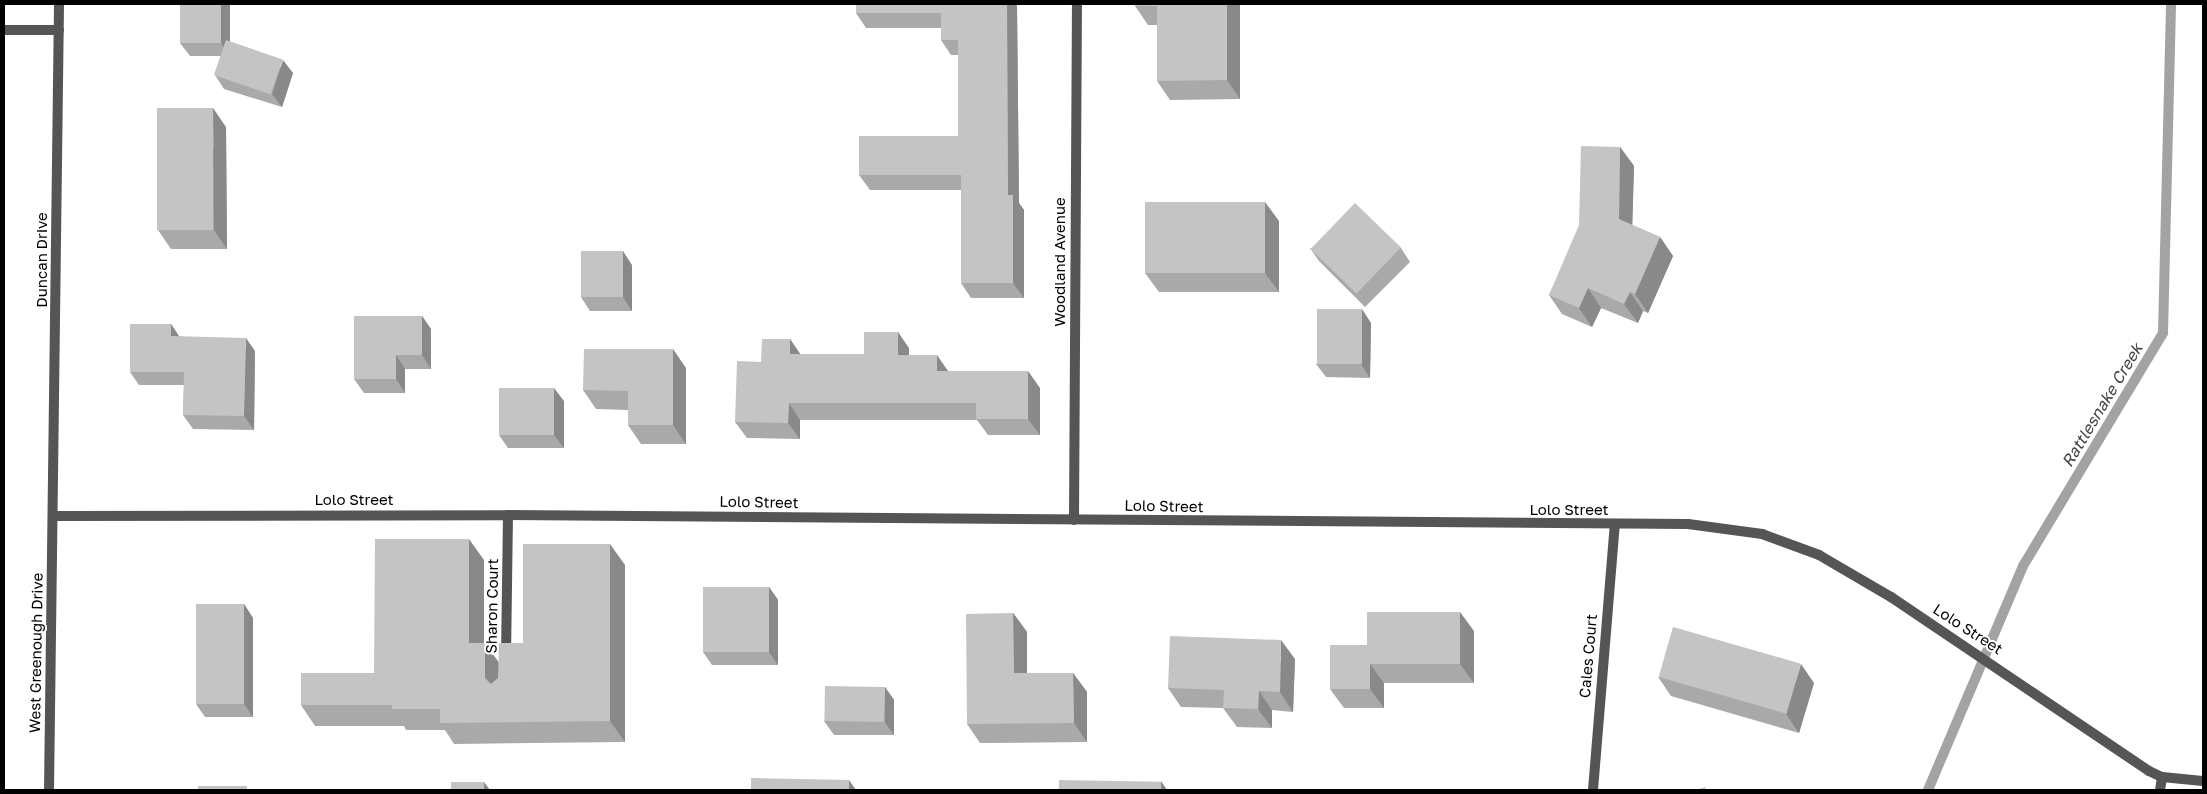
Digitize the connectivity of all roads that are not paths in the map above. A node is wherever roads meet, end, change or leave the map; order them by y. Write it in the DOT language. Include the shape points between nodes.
graph roads {
  1 [pos="59,4"];
  2 [pos="1077,4"];
  3 [pos="4,30"];
  4 [pos="59,30"];
  5 [pos="508,515"];
  6 [pos="54,516"];
  7 [pos="1074,520"];
  8 [pos="1615,525"];
  9 [pos="506,669"];
  10 [pos="2162,777"];
  11 [pos="2203,781"];
  12 [pos="49,790"];
  13 [pos="1593,790"];
  14 [pos="2160,790"];
  1 -- 4 [label="street, Duncan Drive"];
  2 -- 7 [label="street, Woodland Avenue"];
  3 -- 4 [label="street"];
  4 -- 6 [label="street, Duncan Drive"];
  5 -- 6 [label="street, Lolo Street"];
  5 -- 7 [label="street, Lolo Street"];
  5 -- 9 [label="street, Sharon Court"];
  6 -- 12 [label="street, West Greenough Drive"];
  7 -- 8 [label="street, Lolo Street"];
  8 -- 10 [label="street, Lolo Street" via="1688,524 1762,534 1819,555 1891,596"];
  8 -- 13 [label="street, Cales Court"];
  10 -- 11 [label="street, Lolo Street"];
  10 -- 14 [label="street"];
}
